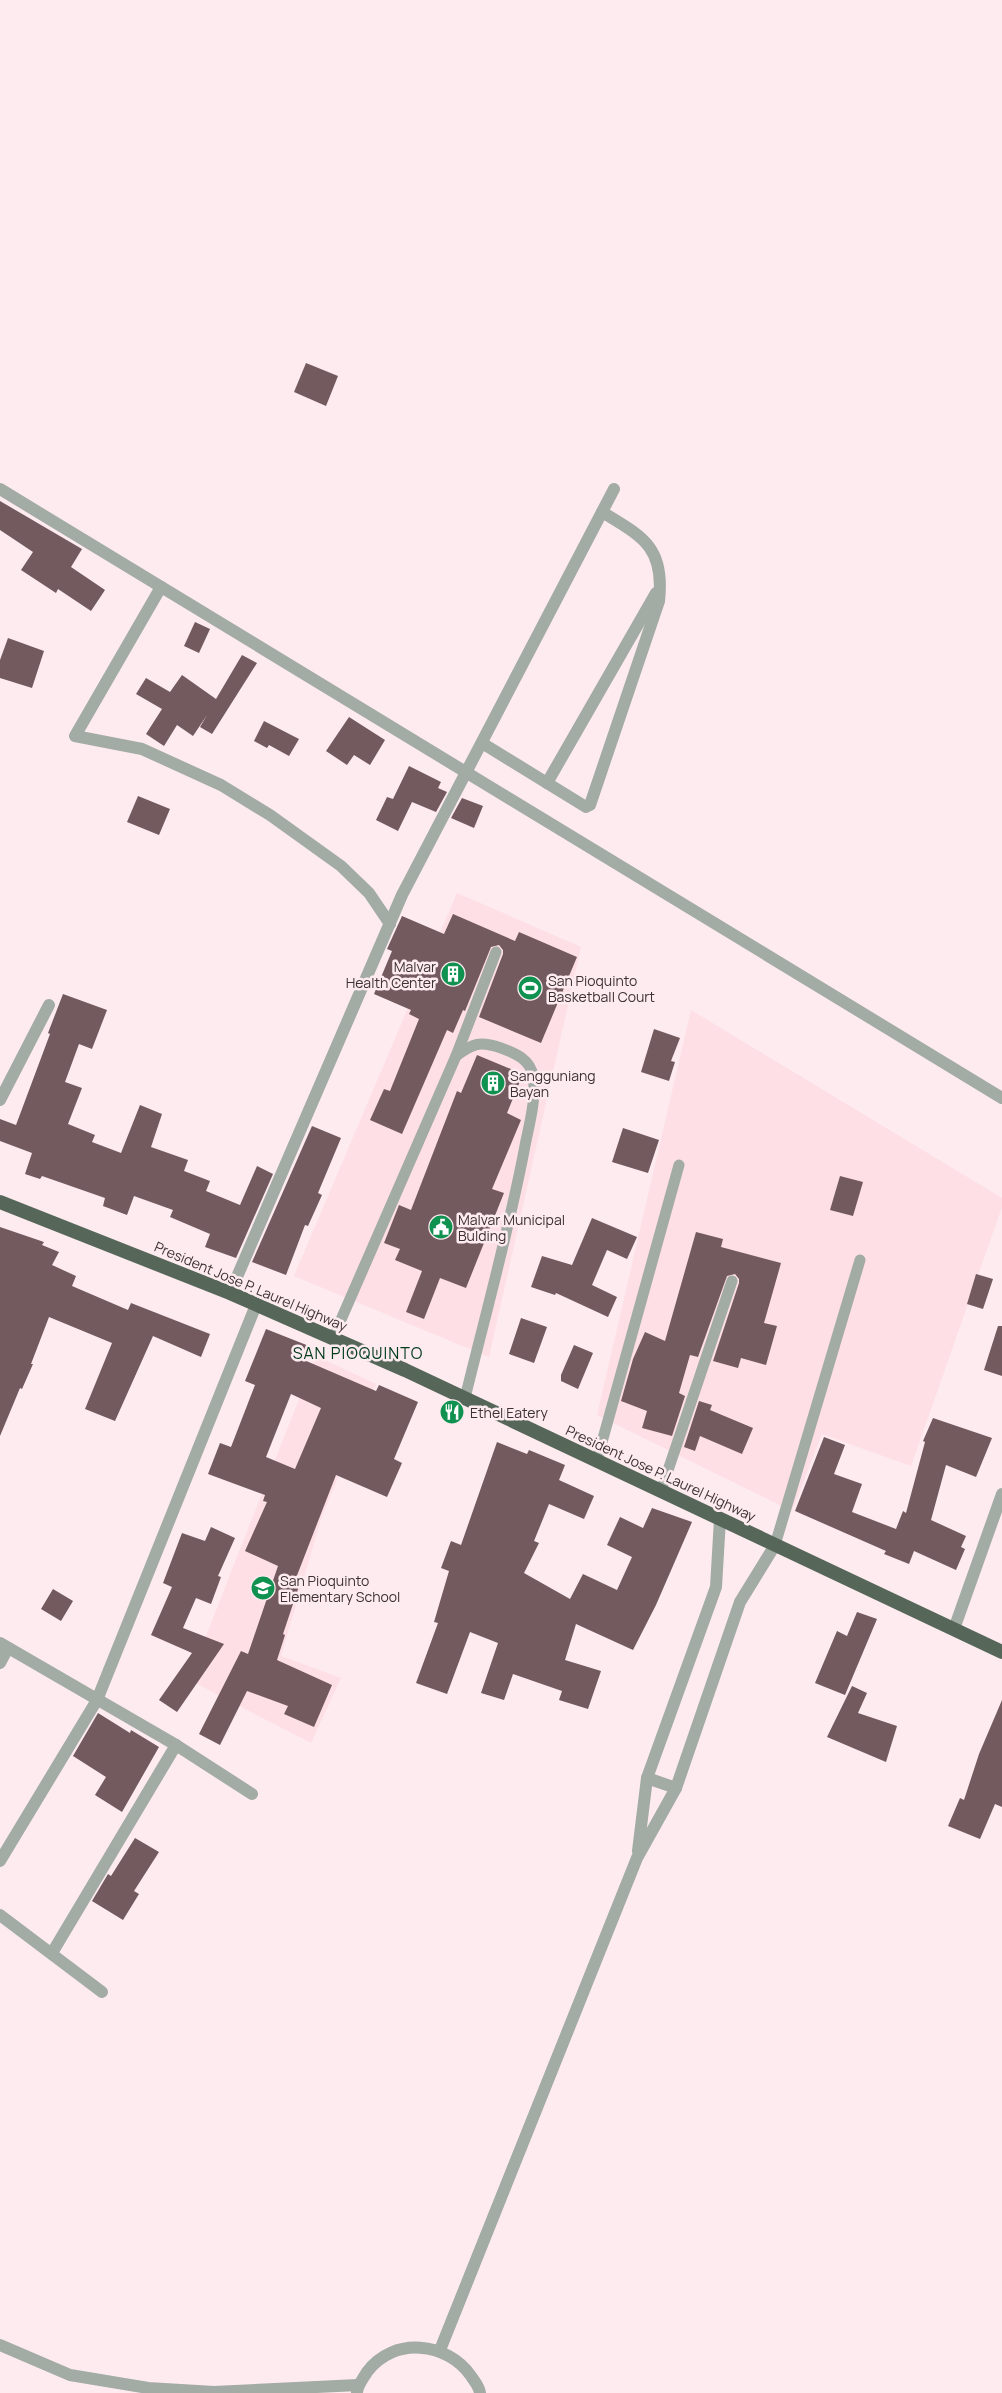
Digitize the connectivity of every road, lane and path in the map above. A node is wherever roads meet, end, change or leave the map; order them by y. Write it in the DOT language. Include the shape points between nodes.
graph roads {
  1 [pos="0,489"];
  2 [pos="614,489"];
  3 [pos="602,512"];
  4 [pos="661,584"];
  5 [pos="161,587"];
  6 [pos="482,743"];
  7 [pos="466,772"];
  8 [pos="547,783"];
  9 [pos="390,924"];
  10 [pos="496,952"];
  11 [pos="49,1005"];
  12 [pos="456,1056"];
  13 [pos="1002,1098"];
  14 [pos="0,1100"];
  15 [pos="679,1165"];
  16 [pos="0,1202"];
  17 [pos="860,1260"];
  18 [pos="732,1281"];
  19 [pos="230,1293"];
  20 [pos="256,1305"];
  21 [pos="333,1338"];
  22 [pos="465,1398"];
  23 [pos="596,1460"];
  24 [pos="662,1491"];
  25 [pos="1002,1494"];
  26 [pos="720,1519"];
  27 [pos="775,1545"];
  28 [pos="954,1629"];
  29 [pos="4,1645"];
  30 [pos="1002,1652"];
  31 [pos="0,1663"];
  32 [pos="98,1700"];
  33 [pos="176,1745"];
  34 [pos="647,1778"];
  35 [pos="676,1788"];
  36 [pos="252,1794"];
  37 [pos="637,1858"];
  38 [pos="0,1861"];
  39 [pos="0,1915"];
  40 [pos="52,1953"];
  41 [pos="102,1992"];
  42 [pos="0,2346"];
  43 [pos="440,2350"];
  44 [pos="357,2389"];
  45 [pos="480,2393"];
  1 -- 5 [label="street"];
  2 -- 3 [label="street"];
  3 -- 4 [label="street" via="650,545"];
  3 -- 6 [label="street"];
  4 -- 8 [label="street"];
  4 -- 8 [label="street" via="659,601 590,805 586,807"];
  5 -- 7 [label="street"];
  5 -- 9 [label="street" via="75,736 142,749 221,785 270,815 341,866 369,893"];
  6 -- 7 [label="street"];
  6 -- 8 [label="street"];
  7 -- 9 [label="street"];
  7 -- 13 [label="street"];
  9 -- 19 [label="street"];
  10 -- 12 [label="lane"];
  11 -- 14 [label="street"];
  12 -- 21 [label="lane"];
  12 -- 22 [label="lane" via="471,1044 507,1050 522,1057 529,1065 534,1085 518,1181"];
  15 -- 23 [label="lane"];
  16 -- 19 [label="highway, President Jose P. Laurel Highway"];
  17 -- 27 [label="lane"];
  18 -- 24 [label="lane"];
  19 -- 20 [label="highway, President Jose P. Laurel Highway"];
  20 -- 21 [label="highway, President Jose P. Laurel Highway"];
  20 -- 32 [label="street"];
  21 -- 22 [label="highway, President Jose P. Laurel Highway"];
  22 -- 23 [label="highway, President Jose P. Laurel Highway"];
  23 -- 24 [label="highway, President Jose P. Laurel Highway"];
  24 -- 26 [label="highway, President Jose P. Laurel Highway"];
  25 -- 28 [label="street"];
  26 -- 27 [label="highway, President Jose P. Laurel Highway"];
  26 -- 34 [label="street" via="716,1587"];
  27 -- 28 [label="highway, President Jose P. Laurel Highway"];
  27 -- 35 [label="street" via="740,1602"];
  28 -- 30 [label="highway, President Jose P. Laurel Highway"];
  29 -- 31 [label="street"];
  29 -- 32 [label="street"];
  32 -- 33 [label="street"];
  32 -- 38 [label="street"];
  33 -- 36 [label="street"];
  33 -- 40 [label="street"];
  34 -- 35 [label="street"];
  34 -- 37 [label="street"];
  35 -- 37 [label="street"];
  37 -- 43 [label="street"];
  39 -- 40 [label="street"];
  40 -- 41 [label="street"];
  42 -- 44 [label="street" via="70,2375 148,2388 214,2392"];
  43 -- 44 [label="street" via="416,2346 392,2352 372,2365"];
  43 -- 45 [label="street" via="464,2365"];
}
